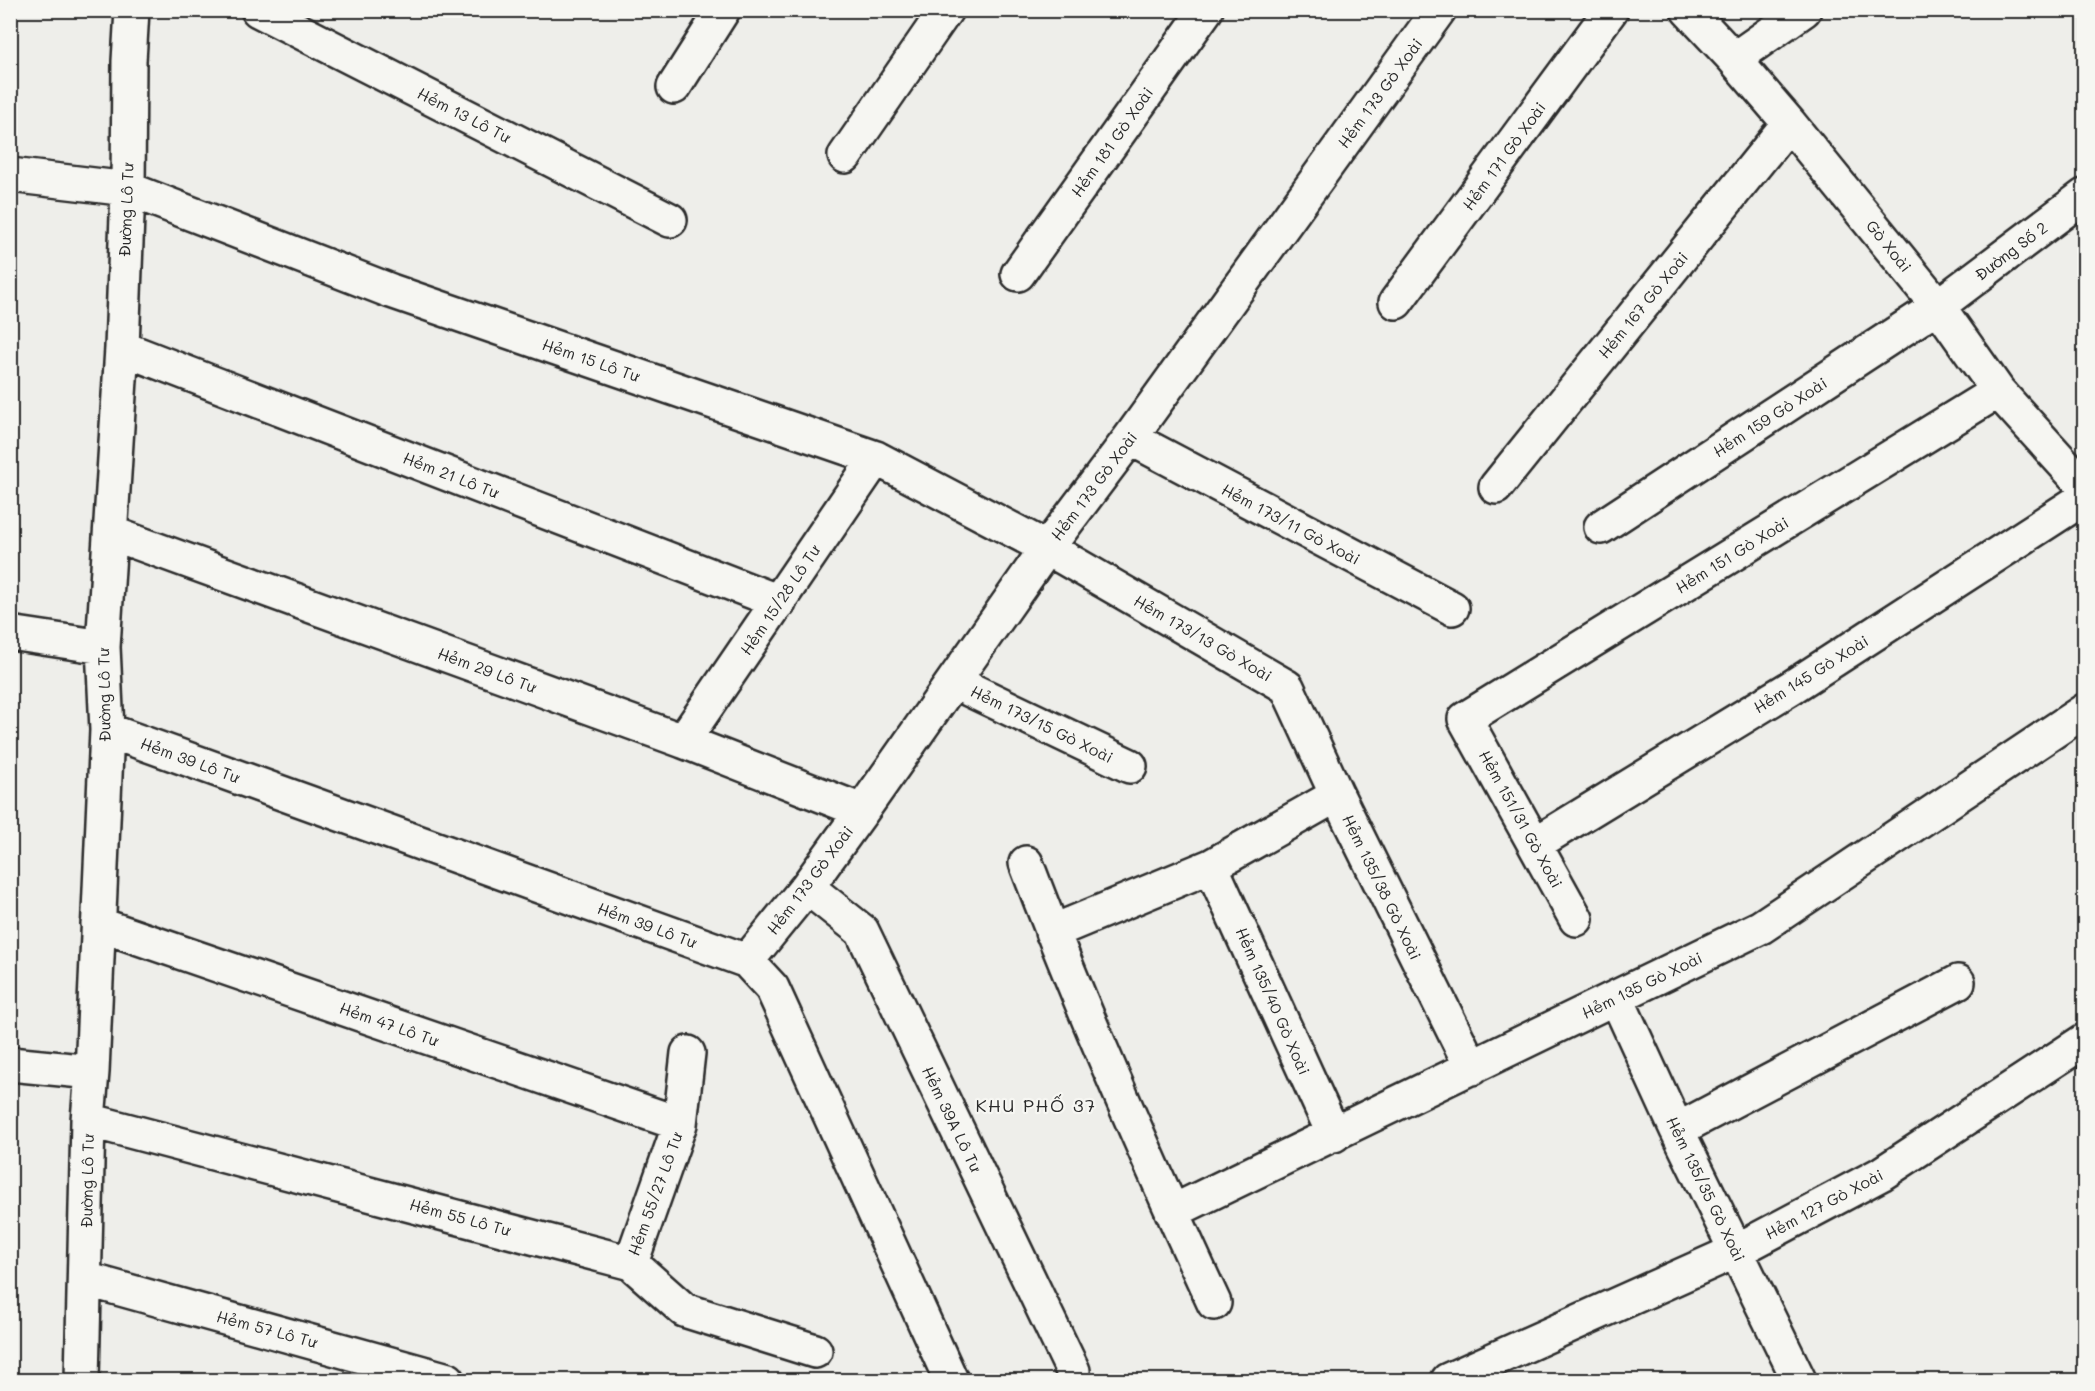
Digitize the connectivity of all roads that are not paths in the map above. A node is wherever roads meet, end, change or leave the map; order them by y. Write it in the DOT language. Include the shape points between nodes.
graph roads {
  1 [pos="132,10"];
  2 [pos="258,10"];
  3 [pos="946,10"];
  4 [pos="1206,10"];
  5 [pos="1439,10"];
  6 [pos="1611,10"];
  7 [pos="1689,10"];
  8 [pos="1804,10"];
  9 [pos="718,12"];
  10 [pos="1734,59"];
  11 [pos="674,87"];
  12 [pos="1789,123"];
  13 [pos="845,156"];
  14 [pos="10,175"];
  15 [pos="128,189"];
  16 [pos="2085,196"];
  17 [pos="670,220"];
  18 [pos="1018,274"];
  19 [pos="1396,302"];
  20 [pos="1938,306"];
  21 [pos="122,348"];
  22 [pos="1998,391"];
  23 [pos="1130,438"];
  24 [pos="876,458"];
  25 [pos="2085,486"];
  26 [pos="1496,487"];
  27 [pos="2085,498"];
  28 [pos="1601,528"];
  29 [pos="111,533"];
  30 [pos="1047,548"];
  31 [pos="779,602"];
  32 [pos="1452,608"];
  33 [pos="10,633"];
  34 [pos="103,647"];
  35 [pos="954,682"];
  36 [pos="2085,711"];
  37 [pos="1465,719"];
  38 [pos="107,730"];
  39 [pos="683,741"];
  40 [pos="1130,766"];
  41 [pos="1337,795"];
  42 [pos="862,811"];
  43 [pos="1535,844"];
  44 [pos="1026,862"];
  45 [pos="1211,866"];
  46 [pos="807,887"];
  47 [pos="1576,919"];
  48 [pos="98,924"];
  49 [pos="1052,932"];
  50 [pos="747,961"];
  51 [pos="1958,982"];
  52 [pos="1616,997"];
  53 [pos="2085,1041"];
  54 [pos="688,1053"];
  55 [pos="10,1064"];
  56 [pos="1472,1068"];
  57 [pos="92,1072"];
  58 [pos="88,1120"];
  59 [pos="680,1124"];
  60 [pos="1677,1130"];
  61 [pos="1334,1135"];
  62 [pos="1172,1212"];
  63 [pos="1736,1251"];
  64 [pos="631,1263"];
  65 [pos="85,1279"];
  66 [pos="1214,1302"];
  67 [pos="815,1351"];
  68 [pos="1073,1371"];
  69 [pos="82,1380"];
  70 [pos="448,1380"];
  71 [pos="951,1380"];
  72 [pos="1448,1380"];
  73 [pos="1799,1380"];
  1 -- 15 [label="street, Đường Lô Tư"];
  2 -- 17 [label="street, Hẻm 13 Lô Tư"];
  3 -- 13 [label="street"];
  4 -- 18 [label="street, Hẻm 181 Gò Xoài"];
  5 -- 23 [label="street, Hẻm 173 Gò Xoài"];
  6 -- 19 [label="street, Hẻm 171 Gò Xoài"];
  7 -- 10 [label="street, Gò Xoài"];
  8 -- 10 [label="street"];
  9 -- 11 [label="street"];
  10 -- 12 [label="street, Gò Xoài"];
  12 -- 20 [label="street, Gò Xoài"];
  12 -- 26 [label="street, Hẻm 167 Gò Xoài"];
  14 -- 15 [label="street, Hẻm 15 Lô Tư"];
  15 -- 21 [label="street, Đường Lô Tư"];
  15 -- 24 [label="street, Hẻm 15 Lô Tư" via="391,291"];
  16 -- 20 [label="street, Đường Số 2"];
  20 -- 22 [label="street, Gò Xoài"];
  20 -- 28 [label="street, Hẻm 159 Gò Xoài"];
  21 -- 29 [label="street, Đường Lô Tư"];
  21 -- 31 [label="street, Hẻm 21 Lô Tư"];
  22 -- 25 [label="street, Gò Xoài"];
  22 -- 37 [label="street, Hẻm 151 Gò Xoài"];
  23 -- 30 [label="street, Hẻm 173 Gò Xoài"];
  23 -- 32 [label="street, Hẻm 173/11 Gò Xoài"];
  24 -- 30 [label="street, Hẻm 15 Lô Tư"];
  24 -- 31 [label="street, Hẻm 15/28 Lô Tư"];
  27 -- 43 [label="street, Hẻm 145 Gò Xoài" via="1792,687"];
  29 -- 34 [label="street, Đường Lô Tư"];
  29 -- 39 [label="street, Hẻm 29 Lô Tư"];
  30 -- 35 [label="street, Hẻm 173 Gò Xoài"];
  30 -- 41 [label="street, Hẻm 173/13 Gò Xoài" via="1287,687"];
  31 -- 39 [label="street, Hẻm 15/28 Lô Tư"];
  33 -- 34 [label="street"];
  34 -- 38 [label="street, Đường Lô Tư"];
  35 -- 40 [label="street, Hẻm 173/15 Gò Xoài"];
  35 -- 42 [label="street, Hẻm 173 Gò Xoài"];
  36 -- 52 [label="street, Hẻm 135 Gò Xoài" via="1761,927"];
  37 -- 43 [label="street, Hẻm 151/31 Gò Xoài"];
  38 -- 48 [label="street, Đường Lô Tư"];
  38 -- 50 [label="street, Hẻm 39 Lô Tư"];
  39 -- 42 [label="street, Hẻm 29 Lô Tư"];
  41 -- 45 [label="street, Hẻm 135/38 Gò Xoài"];
  41 -- 56 [label="street, Hẻm 135/38 Gò Xoài"];
  42 -- 46 [label="street, Hẻm 173 Gò Xoài"];
  43 -- 47 [label="street, Hẻm 151/31 Gò Xoài"];
  44 -- 49 [label="street"];
  45 -- 49 [label="street, Hẻm 135/38 Gò Xoài"];
  45 -- 61 [label="street, Hẻm 135/40 Gò Xoài"];
  46 -- 50 [label="street, Hẻm 173 Gò Xoài"];
  46 -- 68 [label="street, Hẻm 39A Lô Tư" via="862,931"];
  48 -- 57 [label="street, Đường Lô Tư"];
  48 -- 59 [label="street, Hẻm 47 Lô Tư"];
  49 -- 62 [label="street"];
  50 -- 71 [label="street, Hẻm 39 Lô Tư" via="772,988"];
  51 -- 60 [label="street"];
  52 -- 56 [label="street, Hẻm 135 Gò Xoài"];
  52 -- 60 [label="street, Hẻm 135/35 Gò Xoài"];
  53 -- 63 [label="street, Hẻm 127 Gò Xoài" via="1881,1174"];
  54 -- 59 [label="street, Hẻm 55/27 Lô Tư"];
  55 -- 57 [label="street"];
  56 -- 61 [label="street, Hẻm 135 Gò Xoài"];
  57 -- 58 [label="street, Đường Lô Tư"];
  58 -- 64 [label="street, Hẻm 55 Lô Tư"];
  58 -- 65 [label="street, Đường Lô Tư"];
  59 -- 64 [label="street, Hẻm 55/27 Lô Tư"];
  60 -- 63 [label="street, Hẻm 135/35 Gò Xoài"];
  61 -- 62 [label="street, Hẻm 135 Gò Xoài"];
  62 -- 66 [label="street"];
  63 -- 72 [label="street, Hẻm 127 Gò Xoài"];
  63 -- 73 [label="street, Hẻm 135/35 Gò Xoài"];
  64 -- 67 [label="street, Hẻm 55 Lô Tư" via="684,1310"];
  65 -- 69 [label="street, Đường Lô Tư"];
  65 -- 70 [label="street, Hẻm 57 Lô Tư"];
}
